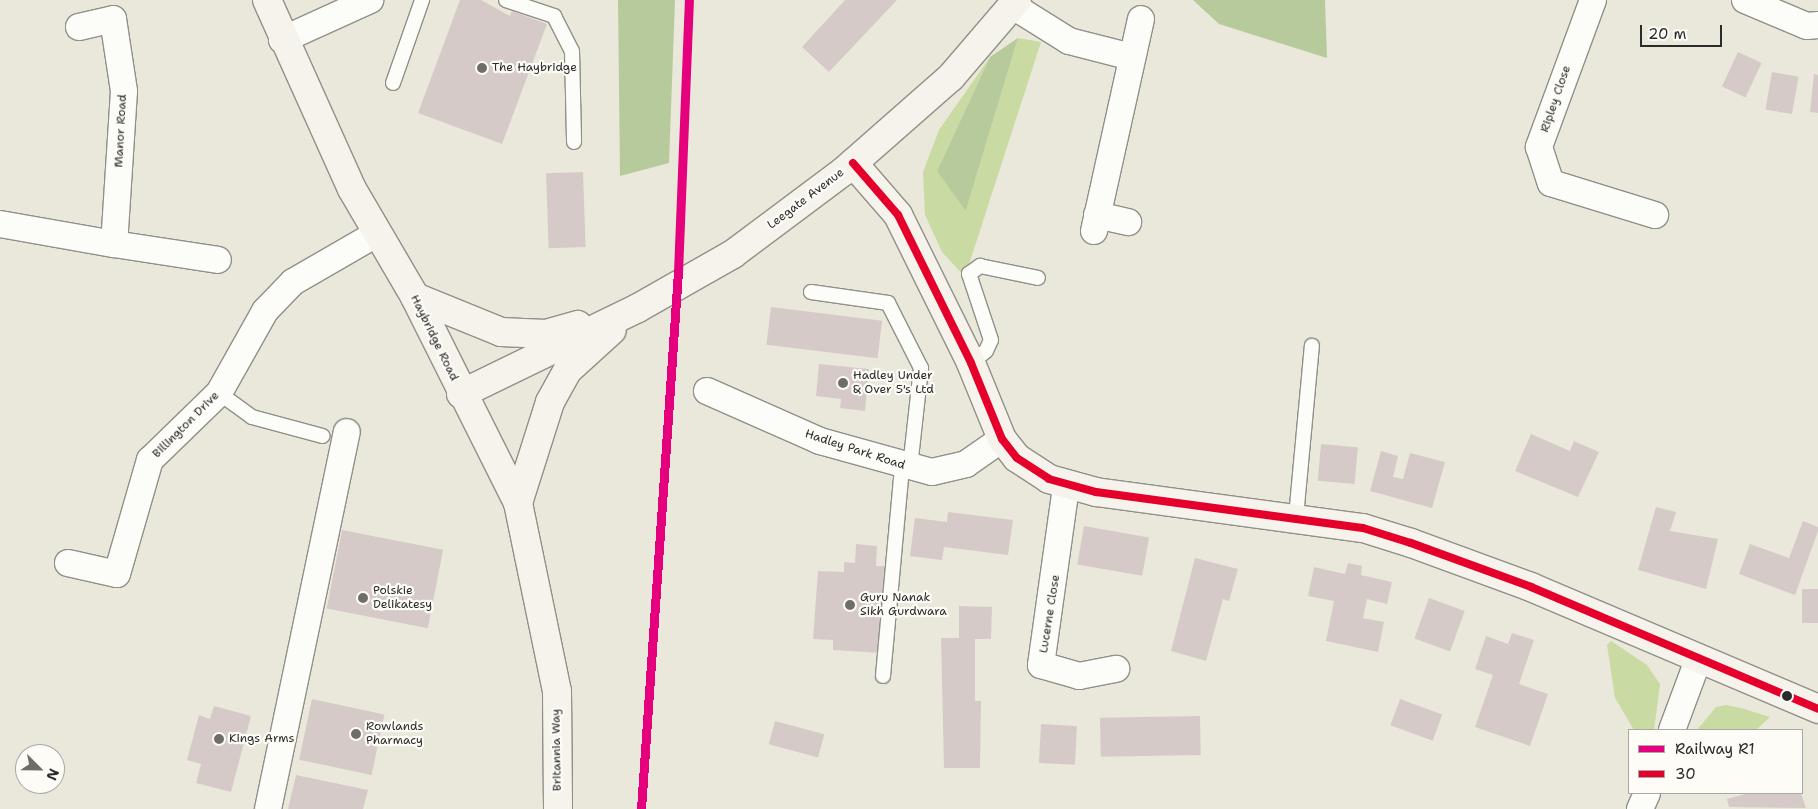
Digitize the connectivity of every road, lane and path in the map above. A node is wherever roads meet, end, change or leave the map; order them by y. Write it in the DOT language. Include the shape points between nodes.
graph roads {
  1 [pos="267,0"];
  2 [pos="370,0"];
  3 [pos="422,0"];
  4 [pos="506,0"];
  5 [pos="1745,0"];
  6 [pos="1586,2"];
  7 [pos="1015,3"];
  8 [pos="111,10"];
  9 [pos="1141,19"];
  10 [pos="1818,25"];
  11 [pos="79,27"];
  12 [pos="282,40"];
  13 [pos="1132,57"];
  14 [pos="393,83"];
  15 [pos="574,142"];
  16 [pos="852,163"];
  17 [pos="1655,215"];
  18 [pos="1128,222"];
  19 [pos="0,224"];
  20 [pos="378,232"];
  21 [pos="114,244"];
  22 [pos="218,260"];
  23 [pos="1038,278"];
  24 [pos="812,292"];
  25 [pos="415,297"];
  26 [pos="638,308"];
  27 [pos="1312,346"];
  28 [pos="971,363"];
  29 [pos="707,391"];
  30 [pos="219,392"];
  31 [pos="461,394"];
  32 [pos="335,434"];
  33 [pos="1002,439"];
  34 [pos="906,467"];
  35 [pos="1066,487"];
  36 [pos="518,504"];
  37 [pos="1296,517"];
  38 [pos="68,563"];
  39 [pos="1698,660"];
  40 [pos="1116,669"];
  41 [pos="883,676"];
  42 [pos="557,691"];
  43 [pos="1818,708"];
  44 [pos="1672,729"];
  45 [pos="1647,794"];
  46 [pos="268,809"];
  47 [pos="558,809"];
  48 [pos="1640,809"];
  1 -- 12 [label="street, Haybridge Road"];
  2 -- 12 [label="street"];
  3 -- 14 [label="lane"];
  4 -- 15 [label="lane" via="554,16 572,51"];
  5 -- 10 [label="street" via="1808,26"];
  6 -- 17 [label="street, Ripley Close" via="1539,147 1551,183"];
  7 -- 13 [label="street" via="1069,41"];
  7 -- 16 [label="street, Leegate Avenue" via="951,77"];
  8 -- 11 [label="street, Manor Road"];
  8 -- 21 [label="street, Manor Road" via="124,91"];
  9 -- 13 [label="street"];
  12 -- 20 [label="street, Haybridge Road" via="352,189"];
  13 -- 18 [label="street" via="1095,223"];
  16 -- 26 [label="street, Leegate Avenue" via="733,254"];
  16 -- 28 [label="street" via="898,215"];
  19 -- 21 [label="street"];
  20 -- 25 [label="street, Haybridge Road"];
  20 -- 30 [label="street, Billington Drive" via="293,282 265,311"];
  21 -- 22 [label="street"];
  23 -- 28 [label="lane" via="980,266 969,274 991,340"];
  24 -- 34 [label="lane" via="888,303 921,368"];
  25 -- 26 [label="street, Leegate Avenue" via="500,332 546,334"];
  25 -- 31 [label="street, Haybridge Road"];
  26 -- 31 [label="street, Leegate Avenue"];
  26 -- 36 [label="street, Leegate Avenue" via="568,370 544,418"];
  27 -- 37 [label="lane"];
  28 -- 33 [label="street"];
  29 -- 34 [label="street, Hadley Park Road" via="820,441"];
  30 -- 32 [label="lane" via="252,417"];
  30 -- 38 [label="street, Billington Drive" via="150,460 117,574"];
  31 -- 36 [label="street, Haybridge Road"];
  32 -- 46 [label="street"];
  33 -- 34 [label="street, Hadley Park Road" via="966,464 946,471"];
  33 -- 35 [label="street" via="1030,468"];
  34 -- 41 [label="lane"];
  35 -- 37 [label="street"];
  35 -- 40 [label="street, Lucerne Close" via="1042,665 1079,676"];
  36 -- 42 [label="street, Haybridge Road"];
  37 -- 39 [label="street" via="1363,528 1466,561"];
  39 -- 43 [label="street"];
  39 -- 44 [label="street"];
  42 -- 47 [label="street, Britannia Way"];
  45 -- 48 [label="street"];
}
